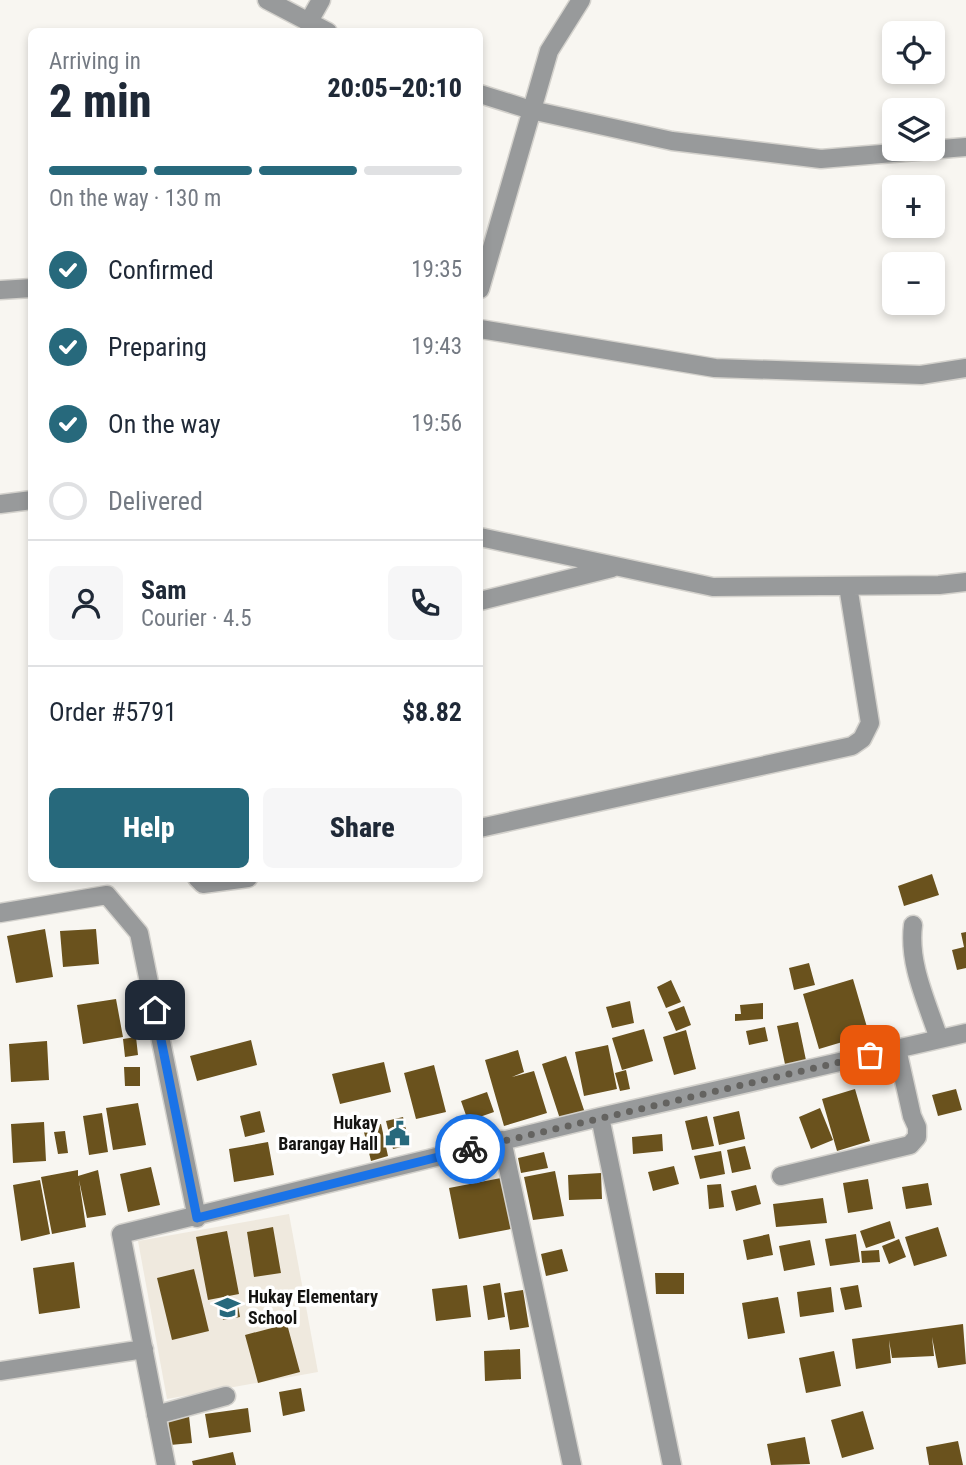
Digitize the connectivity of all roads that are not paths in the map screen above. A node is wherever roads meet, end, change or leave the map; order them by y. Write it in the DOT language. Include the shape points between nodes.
graph roads {
  1 [pos="267,0"];
  2 [pos="321,0"];
  3 [pos="581,0"];
  4 [pos="308,23"];
  5 [pos="319,28"];
  6 [pos="483,95"];
  7 [pos="531,110"];
  8 [pos="966,146"];
  9 [pos="483,278"];
  10 [pos="28,288"];
  11 [pos="0,290"];
  12 [pos="483,329"];
  13 [pos="966,368"];
  14 [pos="28,500"];
  15 [pos="0,504"];
  16 [pos="483,538"];
  17 [pos="617,566"];
  18 [pos="966,582"];
  19 [pos="848,586"];
  20 [pos="483,600"];
  21 [pos="483,827"];
  22 [pos="201,882"];
  23 [pos="218,882"];
  24 [pos="0,913"];
  25 [pos="913,925"];
  26 [pos="966,1033"];
  27 [pos="939,1039"];
  28 [pos="897,1049"];
  29 [pos="600,1117"];
  30 [pos="502,1140"];
  31 [pos="781,1176"];
  32 [pos="197,1218"];
  33 [pos="144,1349"];
  34 [pos="0,1371"];
  35 [pos="226,1396"];
  36 [pos="156,1415"];
  37 [pos="166,1465"];
  38 [pos="572,1465"];
  39 [pos="672,1465"];
  1 -- 4 [label="street"];
  2 -- 4 [label="street"];
  3 -- 7 [label="street" via="549,51"];
  4 -- 5 [label="street"];
  6 -- 7 [label="street"];
  7 -- 8 [label="street" via="672,141 821,159"];
  7 -- 9 [label="street"];
  10 -- 11 [label="street"];
  12 -- 13 [label="street" via="715,368 921,375"];
  14 -- 15 [label="street"];
  16 -- 17 [label="street"];
  17 -- 19 [label="street" via="713,587"];
  17 -- 20 [label="street"];
  18 -- 19 [label="street"];
  19 -- 21 [label="street" via="870,723 862,739 852,746"];
  22 -- 23 [label="street"];
  24 -- 32 [label="street" via="107,895 139,933"];
  25 -- 27 [label="street" via="913,961"];
  26 -- 27 [label="street"];
  27 -- 28 [label="street"];
  28 -- 29 [label="street"];
  28 -- 31 [label="street" via="917,1127 917,1137 910,1145"];
  29 -- 30 [label="street"];
  29 -- 39 [label="street"];
  30 -- 32 [label="street"];
  30 -- 38 [label="street"];
  32 -- 33 [label="street" via="121,1234"];
  33 -- 34 [label="street"];
  33 -- 36 [label="street"];
  35 -- 36 [label="street"];
  36 -- 37 [label="street"];
}
